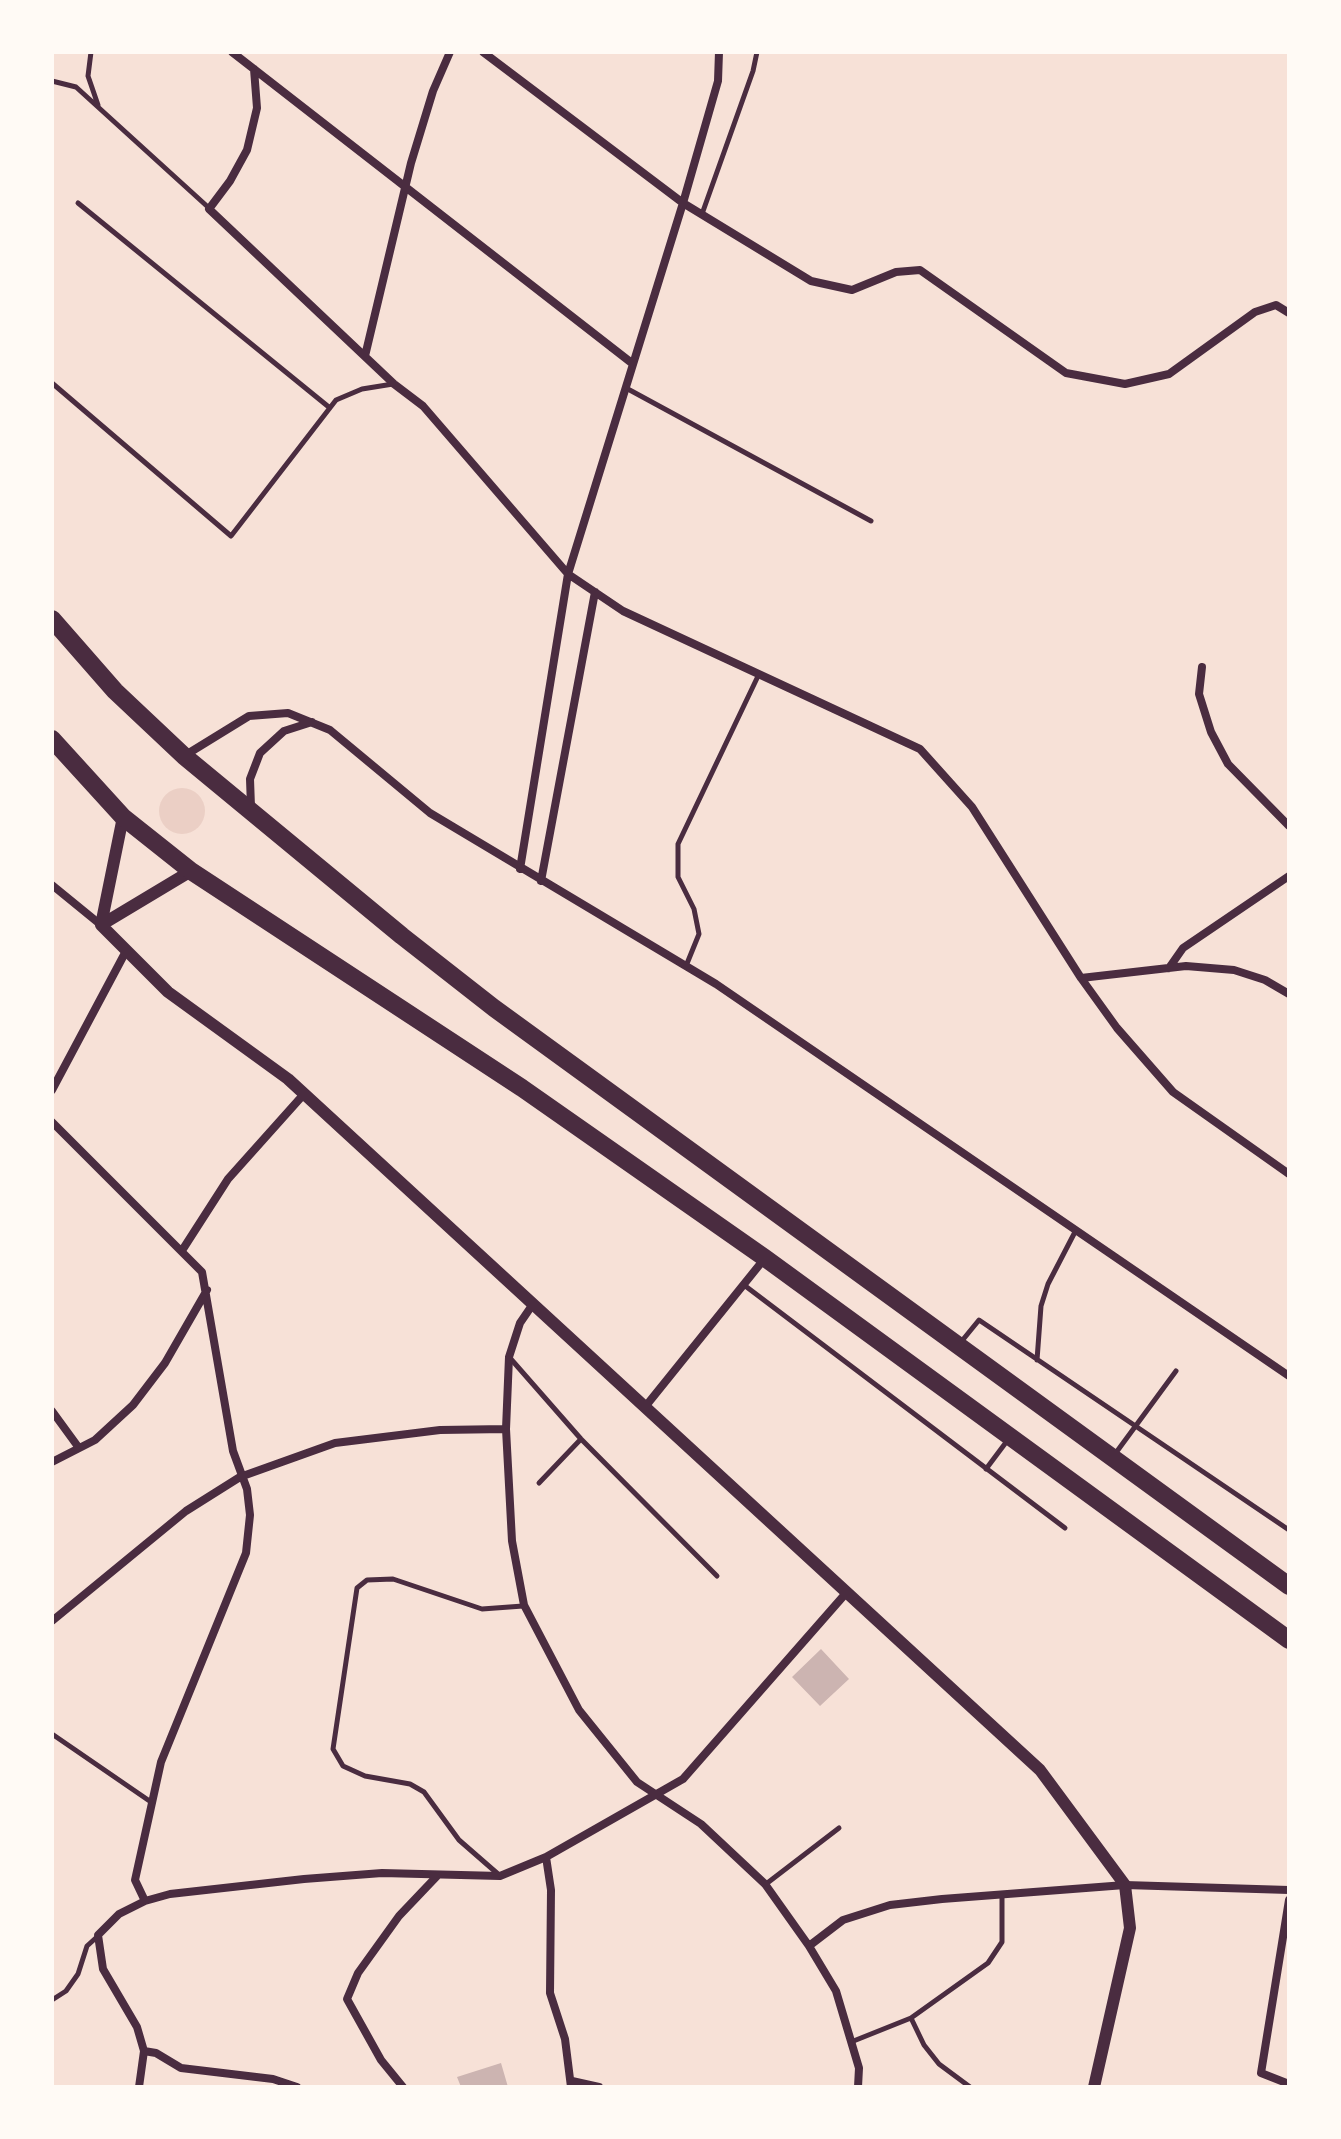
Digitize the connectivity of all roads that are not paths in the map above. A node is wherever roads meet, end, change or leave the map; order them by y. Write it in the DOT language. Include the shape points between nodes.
graph roads {
  1 [pos="91,52"];
  2 [pos="232,52"];
  3 [pos="450,52"];
  4 [pos="483,52"];
  5 [pos="719,52"];
  6 [pos="757,52"];
  7 [pos="254,69"];
  8 [pos="52,81"];
  9 [pos="99,108"];
  10 [pos="405,187"];
  11 [pos="78,203"];
  12 [pos="683,203"];
  13 [pos="209,209"];
  14 [pos="701,214"];
  15 [pos="1289,313"];
  16 [pos="365,356"];
  17 [pos="633,364"];
  18 [pos="52,383"];
  19 [pos="394,384"];
  20 [pos="626,388"];
  21 [pos="330,408"];
  22 [pos="871,521"];
  23 [pos="568,574"];
  24 [pos="595,592"];
  25 [pos="52,619"];
  26 [pos="1202,667"];
  27 [pos="759,673"];
  28 [pos="313,721"];
  29 [pos="52,739"];
  30 [pos="184,756"];
  31 [pos="251,812"];
  32 [pos="123,817"];
  33 [pos="1289,826"];
  34 [pos="520,869"];
  35 [pos="191,871"];
  36 [pos="1289,876"];
  37 [pos="541,881"];
  38 [pos="52,885"];
  39 [pos="101,925"];
  40 [pos="125,953"];
  41 [pos="686,966"];
  42 [pos="1169,968"];
  43 [pos="1081,978"];
  44 [pos="1289,994"];
  45 [pos="52,1090"];
  46 [pos="304,1094"];
  47 [pos="52,1122"];
  48 [pos="1289,1174"];
  49 [pos="1076,1229"];
  50 [pos="183,1249"];
  51 [pos="765,1258"];
  52 [pos="744,1285"];
  53 [pos="207,1290"];
  54 [pos="533,1304"];
  55 [pos="959,1345"];
  56 [pos="509,1357"];
  57 [pos="1037,1360"];
  58 [pos="1176,1371"];
  59 [pos="1289,1376"];
  60 [pos="645,1407"];
  61 [pos="52,1411"];
  62 [pos="1133,1426"];
  63 [pos="506,1429"];
  64 [pos="581,1439"];
  65 [pos="1010,1439"];
  66 [pos="79,1448"];
  67 [pos="1113,1456"];
  68 [pos="52,1462"];
  69 [pos="986,1469"];
  70 [pos="240,1477"];
  71 [pos="539,1483"];
  72 [pos="1065,1528"];
  73 [pos="1289,1530"];
  74 [pos="717,1576"];
  75 [pos="1289,1586"];
  76 [pos="847,1592"];
  77 [pos="524,1605"];
  78 [pos="52,1621"];
  79 [pos="1289,1640"];
  80 [pos="52,1734"];
  81 [pos="655,1795"];
  82 [pos="151,1802"];
  83 [pos="839,1828"];
  84 [pos="546,1857"];
  85 [pos="438,1875"];
  86 [pos="500,1876"];
  87 [pos="765,1884"];
  88 [pos="1125,1885"];
  89 [pos="1289,1890"];
  90 [pos="1002,1894"];
  91 [pos="1289,1900"];
  92 [pos="145,1901"];
  93 [pos="98,1935"];
  94 [pos="809,1946"];
  95 [pos="52,2000"];
  96 [pos="911,2018"];
  97 [pos="851,2042"];
  98 [pos="144,2051"];
  99 [pos="248,2076"];
  100 [pos="571,2084"];
  101 [pos="1289,2084"];
  102 [pos="139,2087"];
  103 [pos="247,2087"];
  104 [pos="297,2087"];
  105 [pos="403,2087"];
  106 [pos="599,2087"];
  107 [pos="858,2087"];
  108 [pos="970,2087"];
  109 [pos="1094,2087"];
  1 -- 9 [label="lane" via="88,76"];
  2 -- 7 [label="street"];
  3 -- 10 [label="street"];
  4 -- 12 [label="street"];
  5 -- 12 [label="street" via="718,81"];
  6 -- 14 [label="lane"];
  7 -- 10 [label="street"];
  7 -- 13 [label="street" via="257,108 247,150"];
  8 -- 9 [label="lane" via="76,87"];
  9 -- 13 [label="lane"];
  10 -- 16 [label="street"];
  10 -- 17 [label="street"];
  11 -- 21 [label="lane"];
  12 -- 14 [label="street"];
  12 -- 17 [label="street"];
  13 -- 16 [label="street"];
  14 -- 15 [label="street" via="811,281 852,290 896,272 920,270 1066,373 1125,384 1169,374 1255,312 1276,305"];
  16 -- 19 [label="street"];
  17 -- 20 [label="street"];
  18 -- 21 [label="lane" via="231,536"];
  19 -- 21 [label="lane" via="362,389"];
  19 -- 23 [label="street" via="423,406"];
  20 -- 22 [label="lane"];
  20 -- 23 [label="street"];
  23 -- 24 [label="street"];
  23 -- 34 [label="street"];
  24 -- 27 [label="street" via="623,611"];
  24 -- 37 [label="street"];
  25 -- 30 [label="highway" via="115,691"];
  26 -- 33 [label="street" via="1199,694 1228,764"];
  27 -- 41 [label="lane" via="678,844 678,877 699,934"];
  27 -- 43 [label="street" via="920,749 972,807"];
  28 -- 30 [label="street" via="288,713 249,716"];
  28 -- 31 [label="street" via="284,731 260,753 250,779"];
  28 -- 34 [label="street" via="430,813"];
  29 -- 32 [label="highway"];
  30 -- 31 [label="highway"];
  31 -- 55 [label="highway" via="494,1008"];
  32 -- 35 [label="highway"];
  32 -- 39 [label="street"];
  34 -- 37 [label="street"];
  35 -- 39 [label="street"];
  35 -- 51 [label="highway" via="522,1088"];
  36 -- 42 [label="street" via="1183,948"];
  37 -- 41 [label="street"];
  38 -- 39 [label="street"];
  39 -- 40 [label="street"];
  40 -- 45 [label="street"];
  40 -- 46 [label="street" via="168,992"];
  41 -- 49 [label="street"];
  42 -- 43 [label="street"];
  42 -- 44 [label="street" via="1234,970"];
  43 -- 48 [label="street" via="1173,1092"];
  46 -- 50 [label="street" via="228,1179"];
  46 -- 54 [label="street"];
  47 -- 50 [label="street"];
  49 -- 57 [label="lane" via="1041,1306"];
  49 -- 59 [label="street"];
  50 -- 53 [label="street" via="202,1272"];
  51 -- 52 [label="street"];
  51 -- 65 [label="highway"];
  52 -- 60 [label="street"];
  52 -- 69 [label="lane"];
  53 -- 66 [label="street" via="165,1363 133,1405"];
  53 -- 70 [label="street"];
  54 -- 56 [label="street" via="520,1323"];
  54 -- 60 [label="street"];
  55 -- 57 [label="lane" via="979,1320"];
  55 -- 67 [label="highway"];
  56 -- 63 [label="street"];
  56 -- 64 [label="lane"];
  57 -- 62 [label="lane"];
  58 -- 62 [label="lane"];
  60 -- 76 [label="street"];
  61 -- 66 [label="street"];
  62 -- 67 [label="lane"];
  62 -- 73 [label="lane"];
  63 -- 70 [label="street" via="440,1430 335,1443"];
  63 -- 77 [label="street" via="512,1541"];
  64 -- 71 [label="lane"];
  64 -- 74 [label="lane"];
  65 -- 69 [label="lane"];
  65 -- 79 [label="highway"];
  66 -- 68 [label="street"];
  67 -- 75 [label="highway"];
  69 -- 72 [label="lane"];
  70 -- 78 [label="street" via="186,1511"];
  70 -- 82 [label="street" via="250,1515 246,1553 161,1762"];
  76 -- 81 [label="street" via="683,1779"];
  76 -- 88 [label="street" via="1040,1770"];
  77 -- 81 [label="street" via="579,1710 637,1782"];
  77 -- 86 [label="lane" via="482,1609 393,1579 367,1580 357,1588 333,1749 343,1766 424,1792 459,1840"];
  80 -- 82 [label="lane"];
  81 -- 84 [label="street"];
  81 -- 87 [label="street" via="701,1824"];
  82 -- 92 [label="street" via="135,1880"];
  83 -- 87 [label="lane"];
  84 -- 86 [label="street"];
  84 -- 100 [label="street" via="551,1890 550,1993 565,2039"];
  85 -- 86 [label="street"];
  85 -- 92 [label="street" via="304,1879"];
  85 -- 105 [label="street" via="399,1916 358,1973 347,1999 381,2060"];
  87 -- 94 [label="street"];
  88 -- 89 [label="street"];
  88 -- 90 [label="street"];
  88 -- 109 [label="street" via="1130,1928"];
  90 -- 94 [label="street" via="890,1905 843,1920"];
  90 -- 96 [label="lane" via="1002,1942 988,1963"];
  91 -- 101 [label="street" via="1261,2073"];
  92 -- 93 [label="street" via="119,1914"];
  93 -- 95 [label="lane" via="87,1946 66,1991"];
  93 -- 98 [label="street" via="103,1969 137,2027"];
  94 -- 97 [label="street" via="836,1991"];
  96 -- 97 [label="lane"];
  96 -- 108 [label="lane" via="939,2064"];
  97 -- 107 [label="street"];
  98 -- 99 [label="street" via="181,2068"];
  98 -- 102 [label="street"];
  99 -- 103 [label="street"];
  99 -- 104 [label="street"];
  100 -- 106 [label="street"];
}
